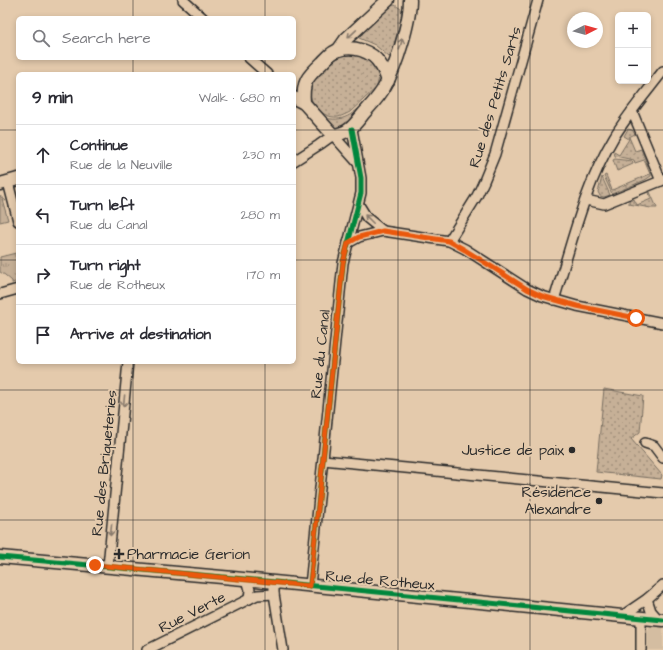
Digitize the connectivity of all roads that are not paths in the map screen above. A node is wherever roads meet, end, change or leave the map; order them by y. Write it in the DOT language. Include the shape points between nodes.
graph roads {
  1 [pos="183,0"];
  2 [pos="388,0"];
  3 [pos="410,0"];
  4 [pos="538,0"];
  5 [pos="201,16"];
  6 [pos="339,49"];
  7 [pos="251,60"];
  8 [pos="663,71"];
  9 [pos="264,72"];
  10 [pos="388,81"];
  11 [pos="300,82"];
  12 [pos="299,101"];
  13 [pos="632,111"];
  14 [pos="352,128"];
  15 [pos="333,135"];
  16 [pos="296,160"];
  17 [pos="357,162"];
  18 [pos="662,180"];
  19 [pos="9,182"];
  20 [pos="586,200"];
  21 [pos="359,205"];
  22 [pos="16,212"];
  23 [pos="383,231"];
  24 [pos="449,241"];
  25 [pos="348,243"];
  26 [pos="16,290"];
  27 [pos="0,294"];
  28 [pos="554,300"];
  29 [pos="663,323"];
  30 [pos="128,364"];
  31 [pos="645,443"];
  32 [pos="663,458"];
  33 [pos="323,460"];
  34 [pos="663,493"];
  35 [pos="0,557"];
  36 [pos="108,566"];
  37 [pos="247,579"];
  38 [pos="663,585"];
  39 [pos="310,586"];
  40 [pos="274,588"];
  41 [pos="249,598"];
  42 [pos="645,602"];
  43 [pos="622,616"];
  44 [pos="641,618"];
  45 [pos="661,619"];
  46 [pos="147,650"];
  47 [pos="283,650"];
  48 [pos="641,650"];
  1 -- 5 [label="street"];
  2 -- 6 [label="street, one-way"];
  10 -- 3 [label="street, one-way" via="394,70 409,15"];
  4 -- 24 [label="street, Rue des Petits Sarts" via="495,154 479,191"];
  6 -- 10 [label="street" via="357,49 371,54 380,63"];
  6 -- 11 [label="street"];
  7 -- 9 [label="street"];
  8 -- 13 [label="street"];
  10 -- 14 [label="street"];
  11 -- 12 [label="street" via="303,90"];
  12 -- 15 [label="street"];
  13 -- 18 [label="street"];
  13 -- 20 [label="street" via="608,148"];
  14 -- 15 [label="street" via="345,133"];
  14 -- 17 [label="street, Rue du Canal"];
  15 -- 16 [label="street"];
  15 -- 17 [label="street"];
  17 -- 21 [label="street, Rue du Canal" via="362,185"];
  18 -- 20 [label="street" via="604,204"];
  19 -- 22 [label="street"];
  20 -- 28 [label="street"];
  23 -- 21 [label="street, one-way" via="367,218"];
  21 -- 25 [label="street, Rue du Canal"];
  23 -- 24 [label="street"];
  23 -- 25 [label="street"];
  24 -- 28 [label="street" via="527,289"];
  25 -- 33 [label="street, Rue du Canal" via="343,263"];
  26 -- 27 [label="street"];
  28 -- 29 [label="street"];
  30 -- 36 [label="street, Rue des Briqueteries, one-way"];
  31 -- 32 [label="street" via="654,446"];
  33 -- 34 [label="street"];
  33 -- 39 [label="street, Rue du Canal"];
  35 -- 36 [label="street, Rue de Rotheux"];
  36 -- 37 [label="street, Rue de Rotheux"];
  37 -- 40 [label="street, Rue de Rotheux"];
  37 -- 41 [label="street, Rue Verte"];
  38 -- 42 [label="street"];
  39 -- 40 [label="street, Rue de Rotheux"];
  39 -- 43 [label="street, Rue de Rotheux"];
  40 -- 41 [label="street, Rue Verte"];
  40 -- 47 [label="street"];
  41 -- 46 [label="street, Rue Verte"];
  42 -- 43 [label="street"];
  42 -- 44 [label="street" via="638,612"];
  42 -- 45 [label="street"];
  43 -- 44 [label="street, Rue de Rotheux"];
  44 -- 45 [label="street, Rue de Rotheux"];
  44 -- 48 [label="street"];
}
